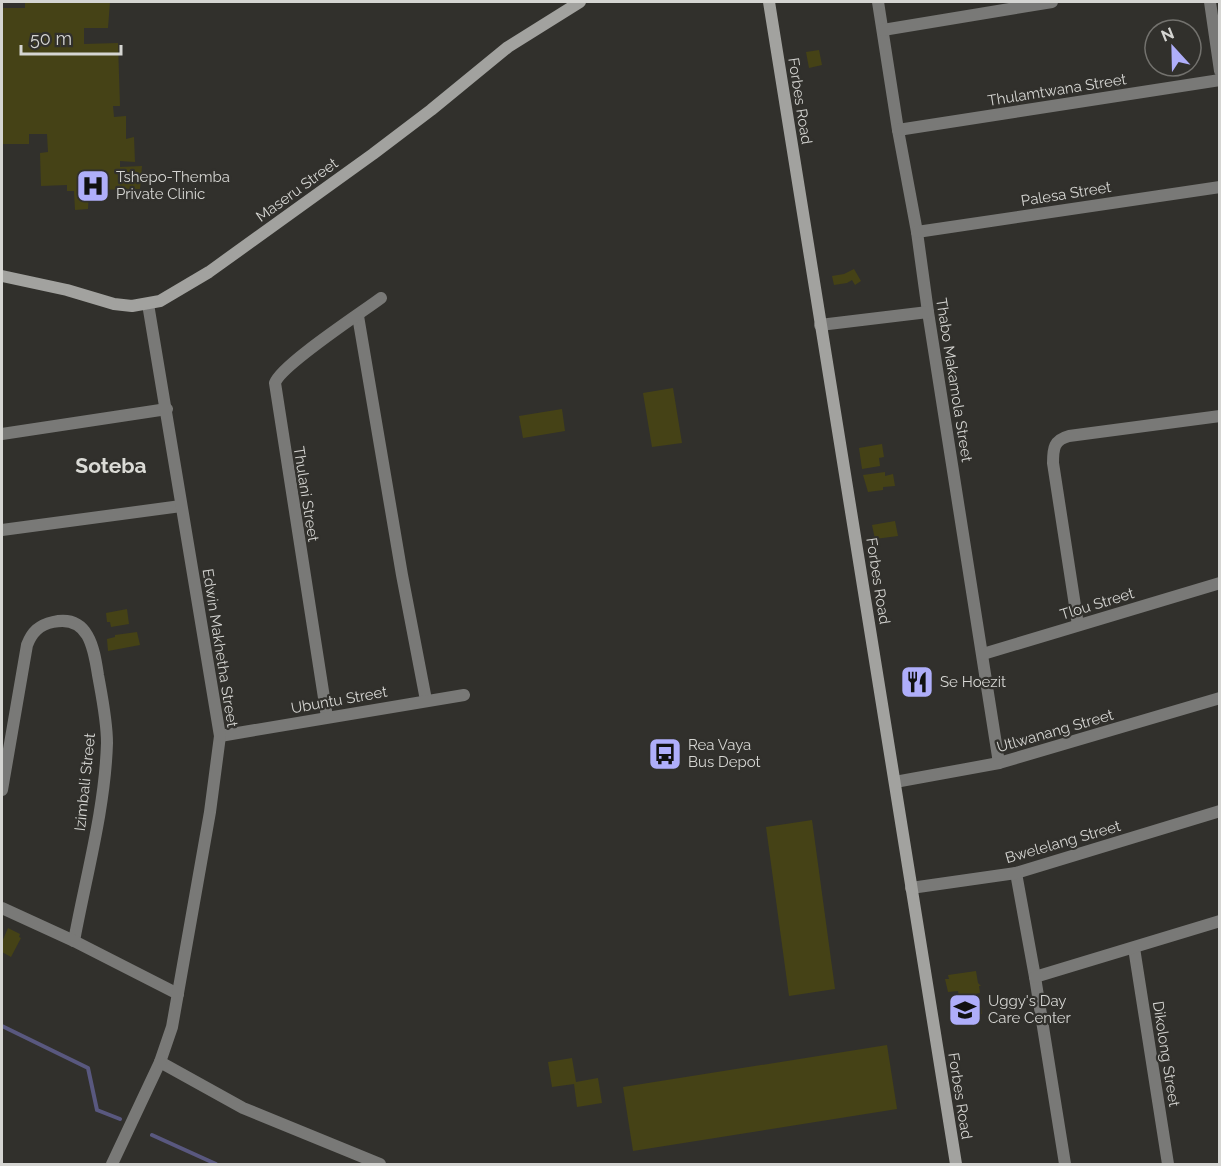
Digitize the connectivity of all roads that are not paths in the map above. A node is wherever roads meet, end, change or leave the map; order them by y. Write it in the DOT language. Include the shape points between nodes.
graph roads {
  1 [pos="580,2"];
  2 [pos="770,2"];
  3 [pos="878,2"];
  4 [pos="1052,2"];
  5 [pos="1210,2"];
  6 [pos="883,30"];
  7 [pos="1220,71"];
  8 [pos="1220,80"];
  9 [pos="898,130"];
  10 [pos="1220,186"];
  11 [pos="917,232"];
  12 [pos="2,276"];
  13 [pos="381,298"];
  14 [pos="148,304"];
  15 [pos="928,312"];
  16 [pos="358,316"];
  17 [pos="820,325"];
  18 [pos="167,409"];
  19 [pos="1220,416"];
  20 [pos="2,434"];
  21 [pos="181,506"];
  22 [pos="2,530"];
  23 [pos="1220,583"];
  24 [pos="1078,625"];
  25 [pos="983,654"];
  26 [pos="464,695"];
  27 [pos="1220,698"];
  28 [pos="426,700"];
  29 [pos="327,717"];
  30 [pos="220,736"];
  31 [pos="999,763"];
  32 [pos="895,782"];
  33 [pos="2,790"];
  34 [pos="1220,811"];
  35 [pos="1016,873"];
  36 [pos="911,888"];
  37 [pos="2,909"];
  38 [pos="1220,921"];
  39 [pos="74,941"];
  40 [pos="1134,948"];
  41 [pos="1035,977"];
  42 [pos="178,994"];
  43 [pos="160,1062"];
  44 [pos="112,1164"];
  45 [pos="380,1164"];
  46 [pos="956,1164"];
  47 [pos="1065,1164"];
  48 [pos="1168,1164"];
  1 -- 14 [label="street, Maseru Street" via="508,47 373,154 209,272"];
  2 -- 17 [label="street, Forbes Road"];
  3 -- 6 [label="street, Thabo Makamola Street"];
  4 -- 6 [label="street"];
  5 -- 7 [label="street"];
  6 -- 9 [label="street, Thabo Makamola Street"];
  8 -- 9 [label="street, Thulamtwana Street"];
  9 -- 11 [label="street, Thabo Makamola Street"];
  10 -- 11 [label="street, Palesa Street"];
  11 -- 15 [label="street, Thabo Makamola Street"];
  12 -- 14 [label="street, Maseru Street" via="114,304"];
  13 -- 16 [label="street, Thulani Street"];
  14 -- 18 [label="street, Edwin Makhetha Street"];
  15 -- 17 [label="street"];
  15 -- 25 [label="street, Thabo Makamola Street"];
  16 -- 28 [label="street"];
  16 -- 29 [label="street, Thulani Street" via="294,361 275,383"];
  17 -- 32 [label="street, Forbes Road"];
  18 -- 20 [label="street"];
  18 -- 21 [label="street, Edwin Makhetha Street"];
  19 -- 24 [label="street" via="1069,436 1056,443 1053,463"];
  21 -- 22 [label="street"];
  21 -- 30 [label="street, Edwin Makhetha Street"];
  23 -- 24 [label="street, Tlou Street"];
  24 -- 25 [label="street, Tlou Street"];
  25 -- 31 [label="street, Thabo Makamola Street"];
  26 -- 28 [label="street, Ubuntu Street"];
  27 -- 31 [label="street, Utlwanang Street"];
  28 -- 29 [label="street, Ubuntu Street"];
  29 -- 30 [label="street, Ubuntu Street"];
  30 -- 42 [label="street, Edwin Makhetha Street"];
  31 -- 32 [label="street, Utlwanang Street"];
  32 -- 36 [label="street, Forbes Road"];
  33 -- 39 [label="street, Izimbali Street" via="30,637 48,623 64,621 77,625 92,642 107,744"];
  34 -- 35 [label="street, Bwelelang Street"];
  35 -- 36 [label="street, Bwelelang Street"];
  35 -- 41 [label="street"];
  36 -- 46 [label="street, Forbes Road"];
  37 -- 39 [label="street"];
  38 -- 40 [label="street"];
  39 -- 42 [label="street"];
  40 -- 41 [label="street"];
  40 -- 48 [label="street, Dikolong Street"];
  41 -- 47 [label="street"];
  42 -- 43 [label="street, Edwin Makhetha Street"];
  43 -- 44 [label="street, Edwin Makhetha Street"];
  43 -- 45 [label="street" via="243,1108"];
}
